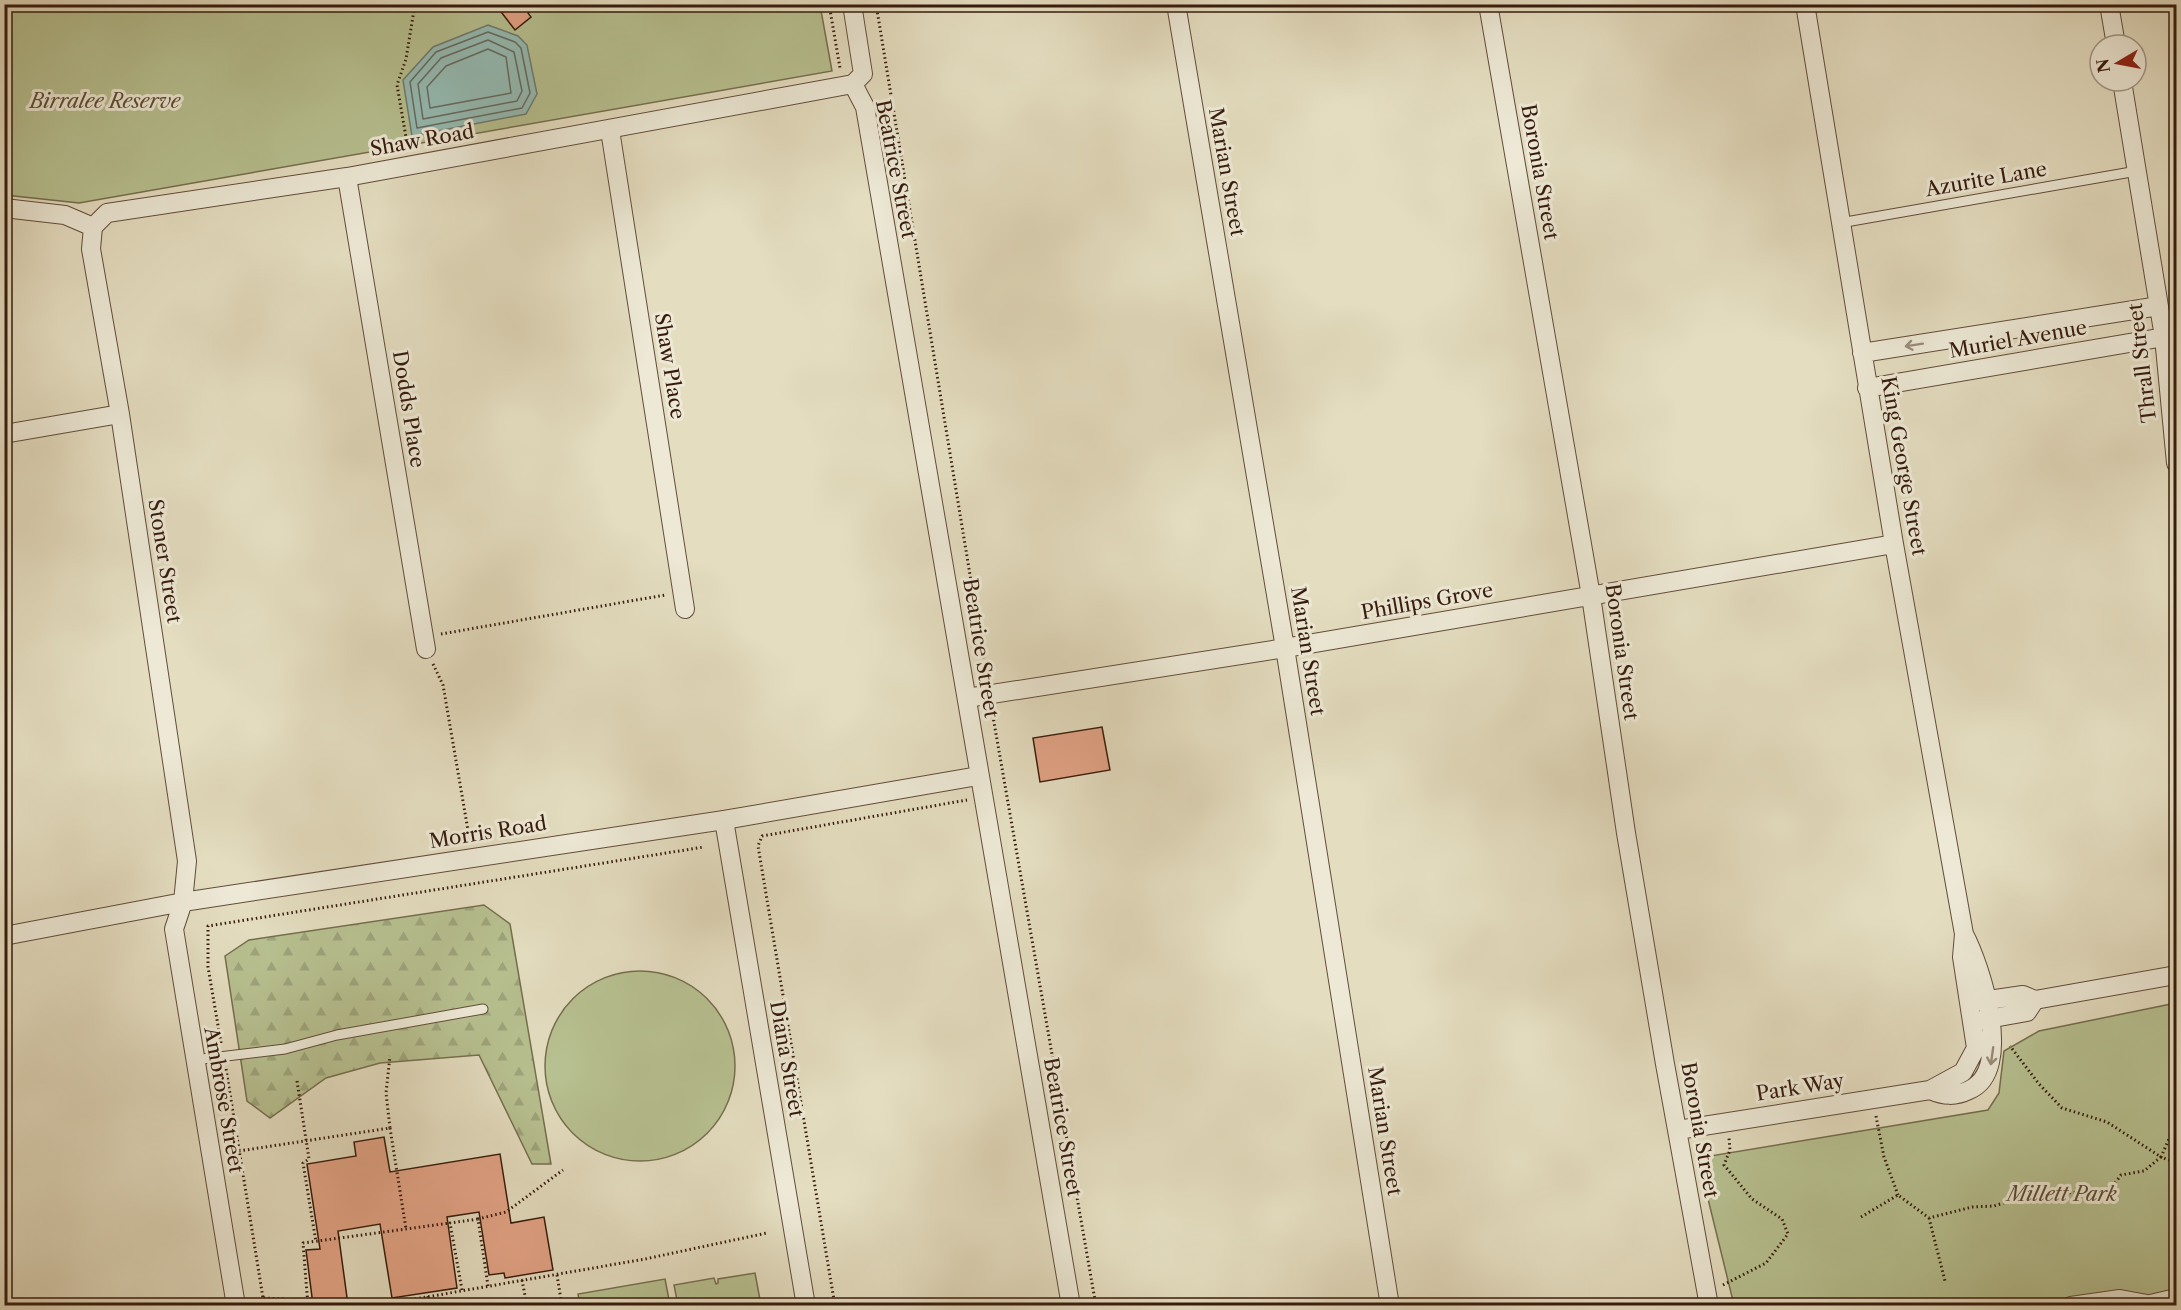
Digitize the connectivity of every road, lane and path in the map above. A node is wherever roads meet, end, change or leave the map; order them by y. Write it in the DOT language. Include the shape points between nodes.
graph roads {
  1 [pos="415,4"];
  2 [pos="829,4"];
  3 [pos="852,4"];
  4 [pos="876,4"];
  5 [pos="1176,4"];
  6 [pos="1488,4"];
  7 [pos="1805,4"];
  8 [pos="2109,4"];
  9 [pos="2114,33"];
  10 [pos="848,84"];
  11 [pos="2124,93"];
  12 [pos="610,130"];
  13 [pos="410,164"];
  14 [pos="2138,171"];
  15 [pos="347,177"];
  16 [pos="4,208"];
  17 [pos="1840,223"];
  18 [pos="93,227"];
  19 [pos="2159,306"];
  20 [pos="2170,336"];
  21 [pos="1862,353"];
  22 [pos="1867,388"];
  23 [pos="120,414"];
  24 [pos="4,434"];
  25 [pos="2176,463"];
  26 [pos="1894,544"];
  27 [pos="1592,596"];
  28 [pos="683,600"];
  29 [pos="425,643"];
  30 [pos="1285,648"];
  31 [pos="990,695"];
  32 [pos="968,698"];
  33 [pos="978,776"];
  34 [pos="971,799"];
  35 [pos="724,820"];
  36 [pos="704,847"];
  37 [pos="473,857"];
  38 [pos="183,902"];
  39 [pos="4,936"];
  40 [pos="2176,975"];
  41 [pos="2035,1000"];
  42 [pos="1978,1001"];
  43 [pos="483,1009"];
  44 [pos="1981,1020"];
  45 [pos="221,1045"];
  46 [pos="390,1056"];
  47 [pos="194,1060"];
  48 [pos="226,1068"];
  49 [pos="1963,1071"];
  50 [pos="297,1081"];
  51 [pos="1975,1088"];
  52 [pos="1930,1090"];
  53 [pos="1873,1099"];
  54 [pos="1727,1121"];
  55 [pos="2176,1123"];
  56 [pos="390,1128"];
  57 [pos="1677,1131"];
  58 [pos="306,1141"];
  59 [pos="239,1151"];
  60 [pos="2161,1156"];
  61 [pos="2176,1163"];
  62 [pos="563,1170"];
  63 [pos="1898,1195"];
  64 [pos="1860,1217"];
  65 [pos="1929,1218"];
  66 [pos="478,1219"];
  67 [pos="450,1223"];
  68 [pos="406,1229"];
  69 [pos="766,1233"];
  70 [pos="316,1242"];
  71 [pos="557,1274"];
  72 [pos="522,1280"];
  73 [pos="1945,1281"];
  74 [pos="488,1286"];
  75 [pos="462,1290"];
  76 [pos="428,1296"];
  77 [pos="263,1298"];
  78 [pos="2176,1298"];
  79 [pos="1708,1299"];
  80 [pos="2144,1304"];
  81 [pos="236,1305"];
  82 [pos="264,1305"];
  83 [pos="307,1305"];
  84 [pos="375,1305"];
  85 [pos="429,1305"];
  86 [pos="526,1305"];
  87 [pos="562,1305"];
  88 [pos="806,1305"];
  89 [pos="835,1305"];
  90 [pos="1071,1305"];
  91 [pos="1096,1305"];
  92 [pos="1390,1305"];
  93 [pos="2070,1305"];
  1 -- 13 [label="path" via="406,59 397,85"];
  2 -- 10 [label="path"];
  3 -- 10 [label="street, Beatrice Street" via="863,74"];
  4 -- 31 [label="path"];
  5 -- 30 [label="street, Marian Street"];
  6 -- 27 [label="street, Boronia Street"];
  7 -- 17 [label="street, King George Street"];
  8 -- 9 [label="street"];
  10 -- 12 [label="street, Shaw Road"];
  10 -- 32 [label="street, Beatrice Street" via="865,107"];
  11 -- 14 [label="street, Thrall Street"];
  12 -- 13 [label="street, Shaw Road"];
  12 -- 28 [label="street, Shaw Place"];
  13 -- 15 [label="street, Shaw Road"];
  14 -- 17 [label="lane, Azurite Lane"];
  14 -- 19 [label="street, Thrall Street"];
  15 -- 18 [label="street, Shaw Road" via="107,213"];
  15 -- 29 [label="street, Dodds Place"];
  16 -- 18 [label="street" via="64,215"];
  17 -- 21 [label="street, King George Street"];
  18 -- 23 [label="street, Stoner Street" via="91,249"];
  19 -- 20 [label="street, Thrall Street"];
  19 -- 21 [label="street, one-way"];
  20 -- 22 [label="street, Muriel Avenue"];
  20 -- 25 [label="street, Thrall Street"];
  21 -- 22 [label="street, King George Street"];
  22 -- 26 [label="street, King George Street"];
  23 -- 24 [label="street"];
  23 -- 38 [label="street, Stoner Street" via="187,861"];
  26 -- 27 [label="street, Phillips Grove"];
  26 -- 42 [label="street, King George Street" via="1964,934 1975,954"];
  27 -- 30 [label="street, Phillips Grove"];
  27 -- 57 [label="street, Boronia Street" via="1626,833"];
  28 -- 29 [label="path"];
  29 -- 37 [label="path" via="443,685"];
  30 -- 31 [label="street, Phillips Grove"];
  30 -- 92 [label="street, Marian Street"];
  31 -- 32 [label="street, Phillips Grove"];
  31 -- 91 [label="path"];
  32 -- 33 [label="street, Beatrice Street"];
  33 -- 35 [label="street, Morris Road"];
  33 -- 90 [label="street, Beatrice Street"];
  34 -- 89 [label="path" via="762,836 758,846"];
  35 -- 37 [label="street, Morris Road"];
  35 -- 88 [label="street, Diana Street"];
  36 -- 45 [label="path" via="208,926 208,967"];
  37 -- 38 [label="street, Morris Road"];
  38 -- 39 [label="street, Morris Road"];
  38 -- 47 [label="street, Ambrose Street" via="174,929"];
  40 -- 41 [label="street"];
  41 -- 42 [label="street" via="2023,995"];
  41 -- 44 [label="street" via="2027,1012"];
  42 -- 44 [label="street, King George Street"];
  43 -- 47 [label="lane" via="337,1035 285,1049"];
  44 -- 49 [label="street, King George Street" via="1976,1048"];
  44 -- 51 [label="street, King George Street, one-way" via="1993,1046 1992,1060 1990,1071"];
  44 -- 60 [label="path" via="2062,1108 2107,1122"];
  46 -- 56 [label="path" via="386,1094"];
  47 -- 81 [label="street, Ambrose Street"];
  48 -- 59 [label="path"];
  49 -- 52 [label="street, Park Way"];
  50 -- 58 [label="path"];
  51 -- 52 [label="street, Park Way" via="1944,1096"];
  52 -- 53 [label="street, Park Way"];
  53 -- 54 [label="street, Park Way"];
  53 -- 63 [label="path" via="1884,1158"];
  54 -- 57 [label="street, Park Way"];
  54 -- 79 [label="path" via="1730,1150 1724,1165 1752,1199 1782,1219 1788,1234 1766,1263"];
  55 -- 60 [label="path"];
  56 -- 58 [label="path"];
  56 -- 68 [label="path"];
  57 -- 79 [label="street, Boronia Street"];
  58 -- 59 [label="path"];
  58 -- 70 [label="path" via="309,1159 303,1163"];
  59 -- 77 [label="path"];
  60 -- 61 [label="path"];
  60 -- 65 [label="path" via="2144,1171 2121,1175 2110,1190 2025,1196"];
  62 -- 66 [label="path" via="506,1212"];
  63 -- 64 [label="path"];
  63 -- 65 [label="path"];
  65 -- 73 [label="path"];
  66 -- 67 [label="path"];
  66 -- 74 [label="path"];
  67 -- 68 [label="path"];
  67 -- 75 [label="path"];
  68 -- 70 [label="path"];
  69 -- 71 [label="path"];
  70 -- 83 [label="path" via="303,1243 310,1299"];
  71 -- 72 [label="path"];
  71 -- 87 [label="path"];
  72 -- 74 [label="path"];
  72 -- 86 [label="path"];
  74 -- 75 [label="path"];
  75 -- 76 [label="path"];
  76 -- 84 [label="path"];
  76 -- 85 [label="path"];
  77 -- 82 [label="path"];
  77 -- 83 [label="path"];
  78 -- 80 [label="street"];
  80 -- 93 [label="street" via="2120,1299"];
}
